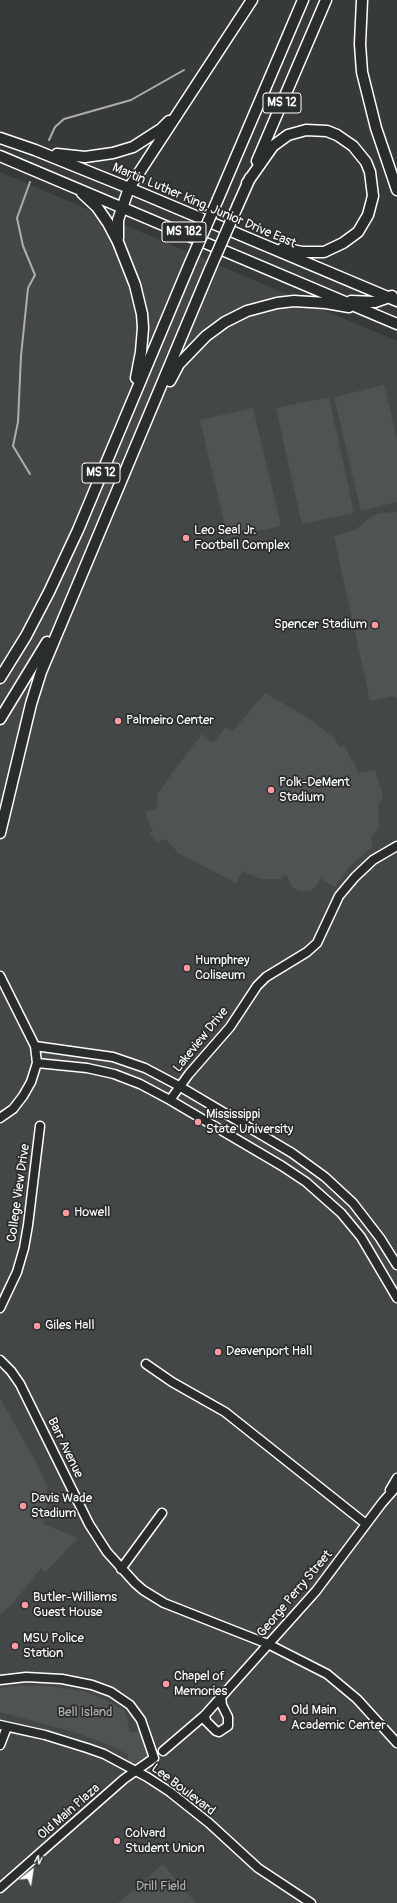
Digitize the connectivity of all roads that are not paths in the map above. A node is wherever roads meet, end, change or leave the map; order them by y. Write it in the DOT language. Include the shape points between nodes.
graph roads {
  1 [pos="252,0"];
  2 [pos="303,0"];
  3 [pos="326,0"];
  4 [pos="362,0"];
  5 [pos="182,108"];
  6 [pos="0,138"];
  7 [pos="35,150"];
  8 [pos="0,156"];
  9 [pos="248,183"];
  10 [pos="76,188"];
  11 [pos="129,188"];
  12 [pos="397,190"];
  13 [pos="124,207"];
  14 [pos="118,242"];
  15 [pos="264,244"];
  16 [pos="395,297"];
  17 [pos="343,301"];
  18 [pos="366,311"];
  19 [pos="397,324"];
  20 [pos="143,430"];
  21 [pos="105,462"];
  22 [pos="68,604"];
  23 [pos="0,678"];
  24 [pos="0,719"];
  25 [pos="0,833"];
  26 [pos="397,846"];
  27 [pos="0,976"];
  28 [pos="35,1046"];
  29 [pos="38,1063"];
  30 [pos="179,1086"];
  31 [pos="170,1100"];
  32 [pos="0,1118"];
  33 [pos="40,1126"];
  34 [pos="397,1265"];
  35 [pos="397,1298"];
  36 [pos="0,1308"];
  37 [pos="0,1360"];
  38 [pos="146,1364"];
  39 [pos="397,1478"];
  40 [pos="397,1486"];
  41 [pos="382,1503"];
  42 [pos="162,1513"];
  43 [pos="366,1524"];
  44 [pos="121,1569"];
  45 [pos="268,1644"];
  46 [pos="0,1680"];
  47 [pos="221,1696"];
  48 [pos="205,1715"];
  49 [pos="3,1726"];
  50 [pos="397,1743"];
  51 [pos="0,1745"];
  52 [pos="163,1751"];
  53 [pos="136,1771"];
  54 [pos="0,1888"];
  55 [pos="311,1903"];
  1 -- 5 [label="main road"];
  2 -- 21 [label="main road, MS 12, bridge"];
  3 -- 9 [label="main road, MS 12"];
  4 -- 12 [label="main road" via="362,72 376,128"];
  5 -- 7 [label="main road" via="161,129 133,147 113,153 70,156"];
  5 -- 11 [label="main road"];
  6 -- 7 [label="main road, Martin Luther King, Junior Drive East / MS 182"];
  7 -- 11 [label="main road, Martin Luther King, Junior Drive East / MS 182"];
  8 -- 10 [label="main road, MS 182"];
  9 -- 15 [label="main road" via="273,146 288,136 306,130 327,131 346,140 360,154 370,172 373,196 368,215 358,232 343,244 314,253"];
  9 -- 20 [label="main road, MS 12, bridge"];
  10 -- 13 [label="main road, MS 182"];
  10 -- 14 [label="main road" via="97,207"];
  11 -- 13 [label="main road"];
  11 -- 15 [label="main road, Martin Luther King, Junior Drive East / MS 182"];
  13 -- 14 [label="main road" via="118,224"];
  13 -- 17 [label="main road, MS 182"];
  14 -- 21 [label="main road" via="139,298 142,339 136,378"];
  15 -- 16 [label="main road, Martin Luther King, Junior Drive East / MS 182"];
  16 -- 17 [label="main road" via="375,302"];
  17 -- 18 [label="main road, MS 182"];
  18 -- 19 [label="main road, MS 182"];
  18 -- 20 [label="main road" via="326,303 294,301 260,307 229,320 206,336 180,364"];
  20 -- 22 [label="main road, MS 12"];
  21 -- 23 [label="main road, MS 12" via="78,530 49,592"];
  22 -- 24 [label="main road, MS 12"];
  22 -- 25 [label="main road" via="31,704"];
  26 -- 30 [label="street, Lakeview Drive" via="373,860 355,877 339,896 317,943 262,982 247,999 226,1033"];
  27 -- 28 [label="street"];
  28 -- 29 [label="street"];
  28 -- 30 [label="street" via="113,1056 145,1068"];
  29 -- 31 [label="street" via="87,1068 114,1074"];
  29 -- 32 [label="street" via="23,1096 13,1109"];
  30 -- 31 [label="street, Lakeview Drive"];
  30 -- 34 [label="street" via="292,1153 325,1177 353,1203"];
  31 -- 35 [label="street" via="282,1166 325,1198 360,1237"];
  33 -- 36 [label="street, College View Drive" via="24,1248 17,1272"];
  37 -- 44 [label="street, Barr Avenue" via="20,1384 89,1524"];
  38 -- 43 [label="street" via="225,1412"];
  39 -- 41 [label="street, George Perry Street"];
  40 -- 41 [label="street, George Perry Street"];
  41 -- 43 [label="street, George Perry Street"];
  42 -- 44 [label="street"];
  43 -- 45 [label="street, George Perry Street" via="316,1591"];
  44 -- 45 [label="street, Barr Avenue" via="143,1590 164,1603"];
  45 -- 47 [label="street, George Perry Street"];
  45 -- 50 [label="street, Barr Avenue" via="327,1674 346,1688"];
  46 -- 53 [label="street" via="26,1677 62,1679 111,1692 130,1705 141,1720 154,1758"];
  47 -- 48 [label="street, George Perry Street"];
  47 -- 48 [label="street" via="222,1706 228,1717 228,1726 224,1730 216,1731 206,1721"];
  48 -- 52 [label="street, George Perry Street"];
  49 -- 51 [label="street"];
  49 -- 53 [label="street, Lee Boulevard" via="87,1748"];
  53 -- 54 [label="street, Old Main Plaza"];
  53 -- 55 [label="street, Lee Boulevard" via="170,1792 267,1876"];
}
